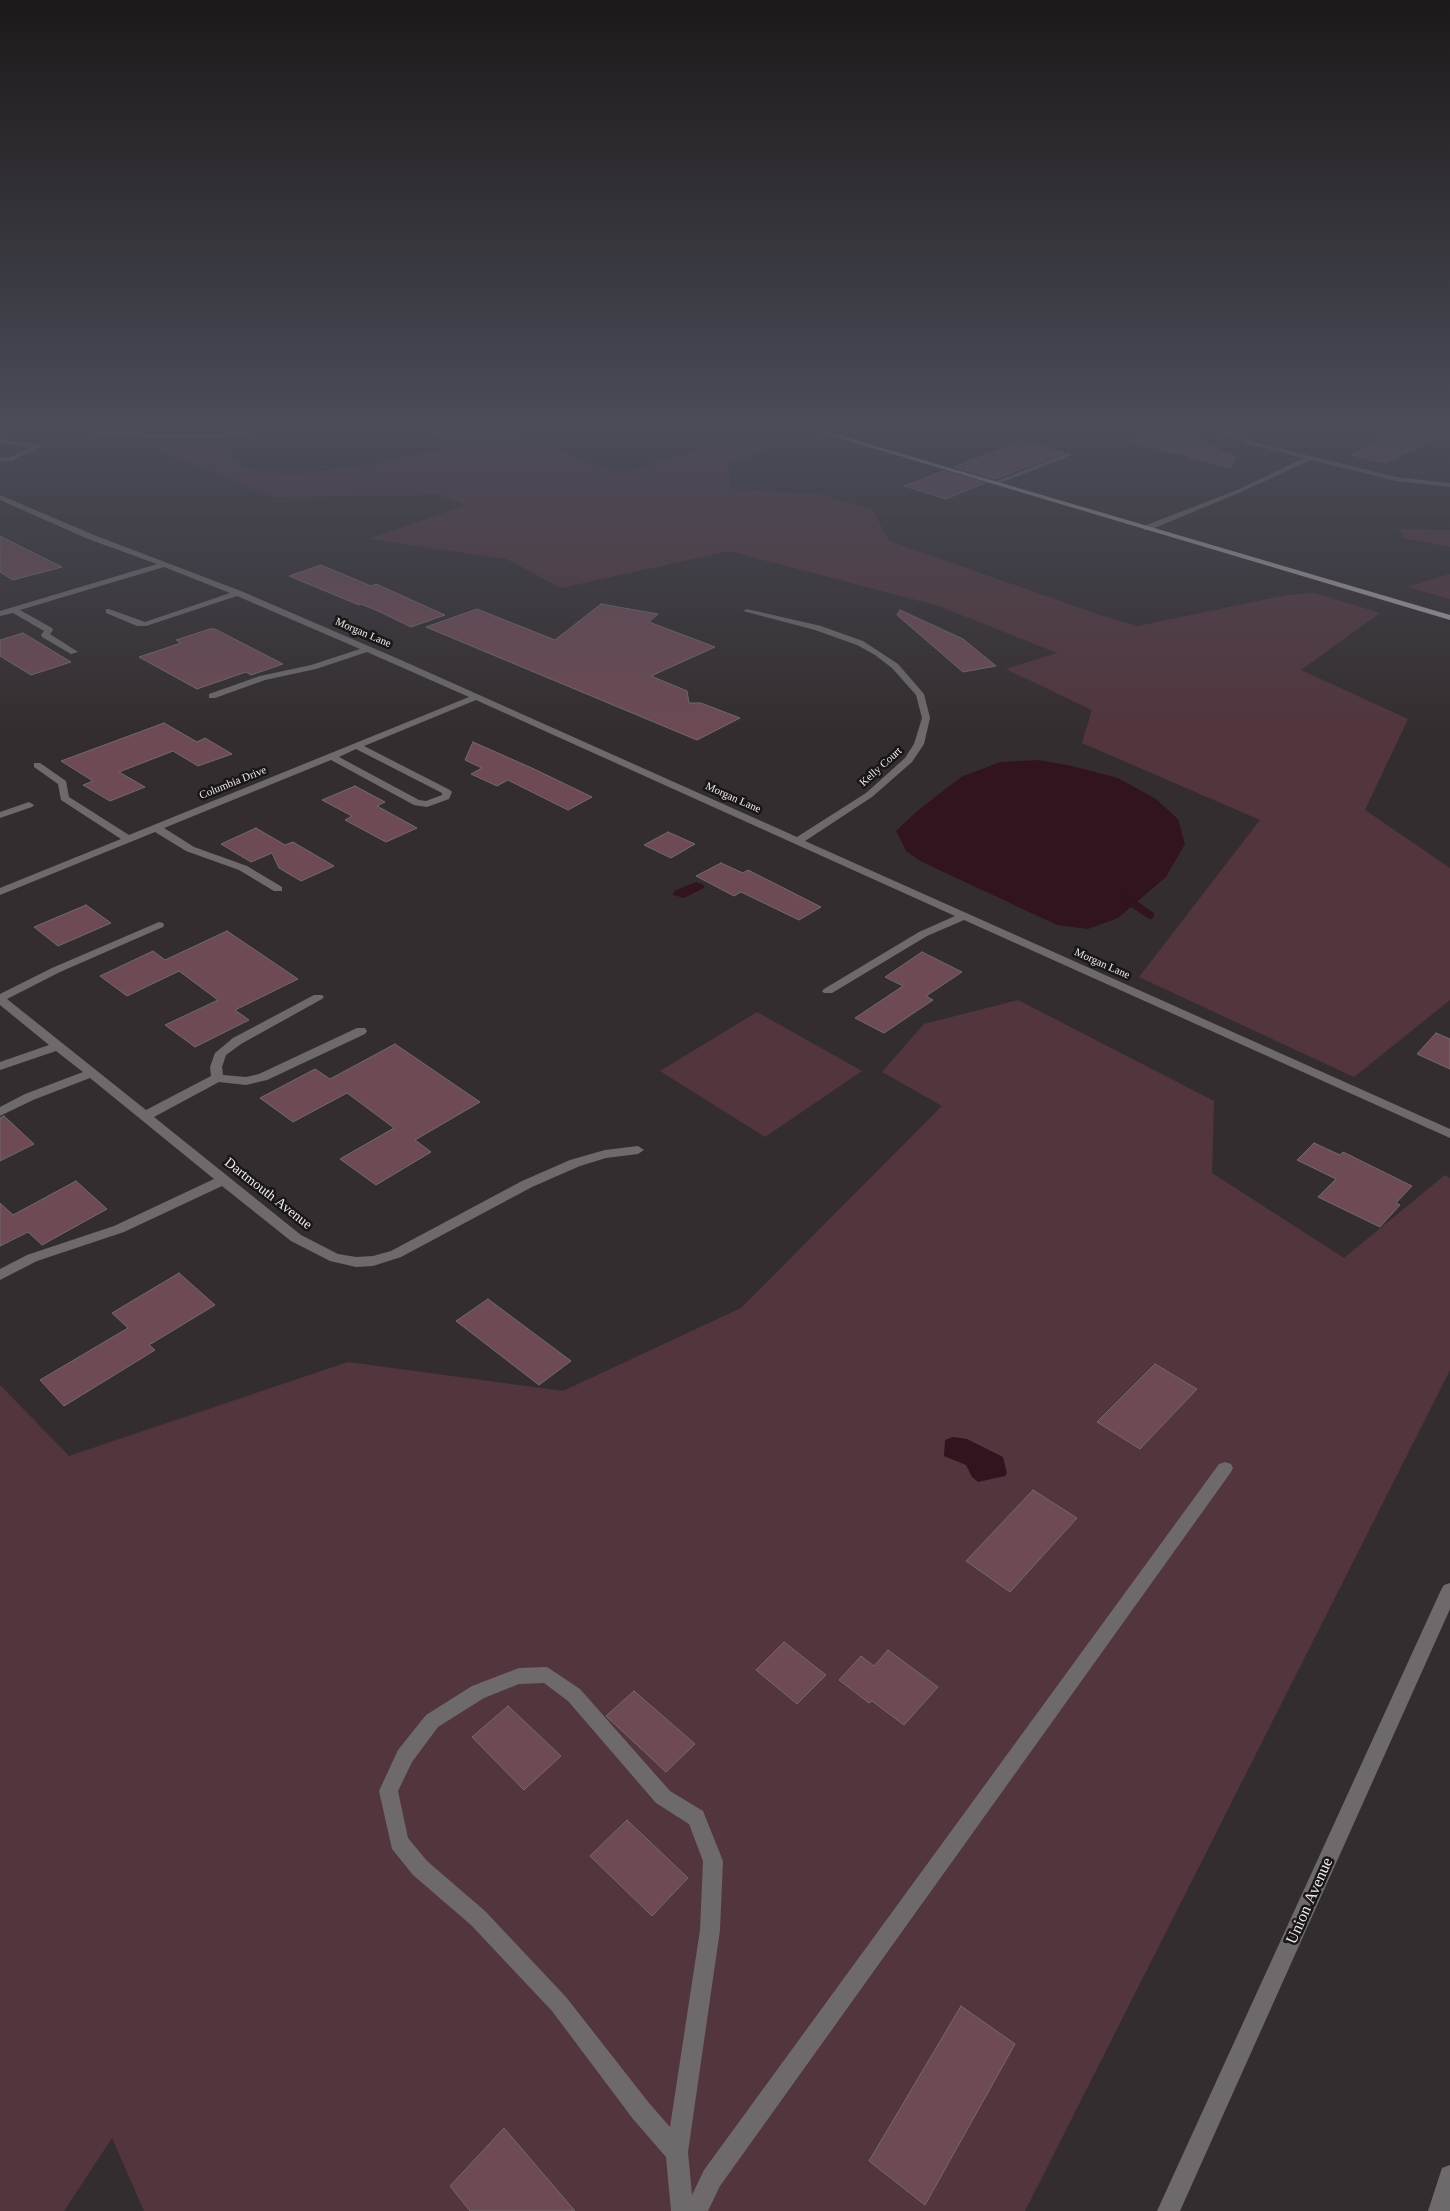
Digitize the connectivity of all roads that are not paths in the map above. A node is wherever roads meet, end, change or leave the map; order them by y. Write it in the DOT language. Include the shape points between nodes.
graph roads {
  1 [pos="75,530"];
  2 [pos="1154,530"];
  3 [pos="164,564"];
  4 [pos="238,593"];
  5 [pos="14,610"];
  6 [pos="109,611"];
  7 [pos="747,611"];
  8 [pos="0,614"];
  9 [pos="1450,618"];
  10 [pos="367,649"];
  11 [pos="74,652"];
  12 [pos="212,696"];
  13 [pos="476,697"];
  14 [pos="356,746"];
  15 [pos="332,756"];
  16 [pos="37,765"];
  17 [pos="29,805"];
  18 [pos="0,815"];
  19 [pos="156,828"];
  20 [pos="128,839"];
  21 [pos="798,841"];
  22 [pos="278,889"];
  23 [pos="0,892"];
  24 [pos="964,916"];
  25 [pos="159,926"];
  26 [pos="828,991"];
  27 [pos="318,998"];
  28 [pos="0,999"];
  29 [pos="361,1031"];
  30 [pos="58,1046"];
  31 [pos="0,1066"];
  32 [pos="92,1073"];
  33 [pos="217,1078"];
  34 [pos="0,1112"];
  35 [pos="145,1116"];
  36 [pos="1450,1134"];
  37 [pos="638,1150"];
  38 [pos="223,1180"];
  39 [pos="0,1274"];
  40 [pos="1225,1468"];
  41 [pos="1450,1590"];
  42 [pos="677,2152"];
  43 [pos="1450,2176"];
  44 [pos="682,2211"];
  45 [pos="696,2211"];
  46 [pos="1168,2211"];
  47 [pos="1439,2211"];
  1 -- 3 [label="street, Morgan Lane"];
  2 -- 9 [label="main road"];
  3 -- 4 [label="street, Morgan Lane"];
  3 -- 5 [label="street"];
  4 -- 6 [label="street" via="146,624"];
  4 -- 10 [label="street, Morgan Lane"];
  5 -- 8 [label="street"];
  5 -- 11 [label="street" via="49,630 45,635"];
  7 -- 21 [label="street, Kelly Court" via="818,628 878,653 895,666 920,694 926,718 919,744 909,760 869,795"];
  10 -- 12 [label="street"];
  10 -- 13 [label="street, Morgan Lane"];
  13 -- 14 [label="street, Columbia Drive"];
  13 -- 21 [label="street, Morgan Lane"];
  14 -- 15 [label="street, Columbia Drive"];
  14 -- 15 [label="street" via="447,792 446,797 427,804 417,803"];
  15 -- 19 [label="street, Columbia Drive"];
  16 -- 20 [label="street" via="63,782 64,798"];
  17 -- 18 [label="street"];
  19 -- 20 [label="street, Columbia Drive"];
  19 -- 22 [label="street" via="190,849 243,868"];
  20 -- 23 [label="street, Columbia Drive"];
  21 -- 24 [label="street, Morgan Lane"];
  24 -- 26 [label="street" via="923,934"];
  24 -- 36 [label="street, Morgan Lane"];
  25 -- 28 [label="street" via="56,970"];
  27 -- 33 [label="street" via="237,1041 221,1053 216,1067"];
  28 -- 30 [label="street, Dartmouth Avenue"];
  29 -- 33 [label="street" via="264,1077 246,1081"];
  30 -- 31 [label="street"];
  30 -- 32 [label="street, Dartmouth Avenue"];
  32 -- 34 [label="street"];
  32 -- 35 [label="street, Dartmouth Avenue"];
  33 -- 35 [label="street"];
  35 -- 38 [label="street, Dartmouth Avenue"];
  37 -- 38 [label="street, Dartmouth Avenue" via="605,1154 575,1163 527,1184 396,1254 373,1261 335,1258 296,1238"];
  38 -- 39 [label="street" via="119,1230 32,1258"];
  40 -- 45 [label="street" via="717,2170"];
  41 -- 46 [label="street, Union Avenue"];
  42 -- 42 [label="street" via="710,1930 713,1861 696,1818 663,1797 574,1696 547,1676 519,1676 478,1692 432,1721 405,1756 388,1791 399,1842 420,1868 478,1918 558,2004"];
  42 -- 44 [label="street"];
  43 -- 47 [label="street"];
}
